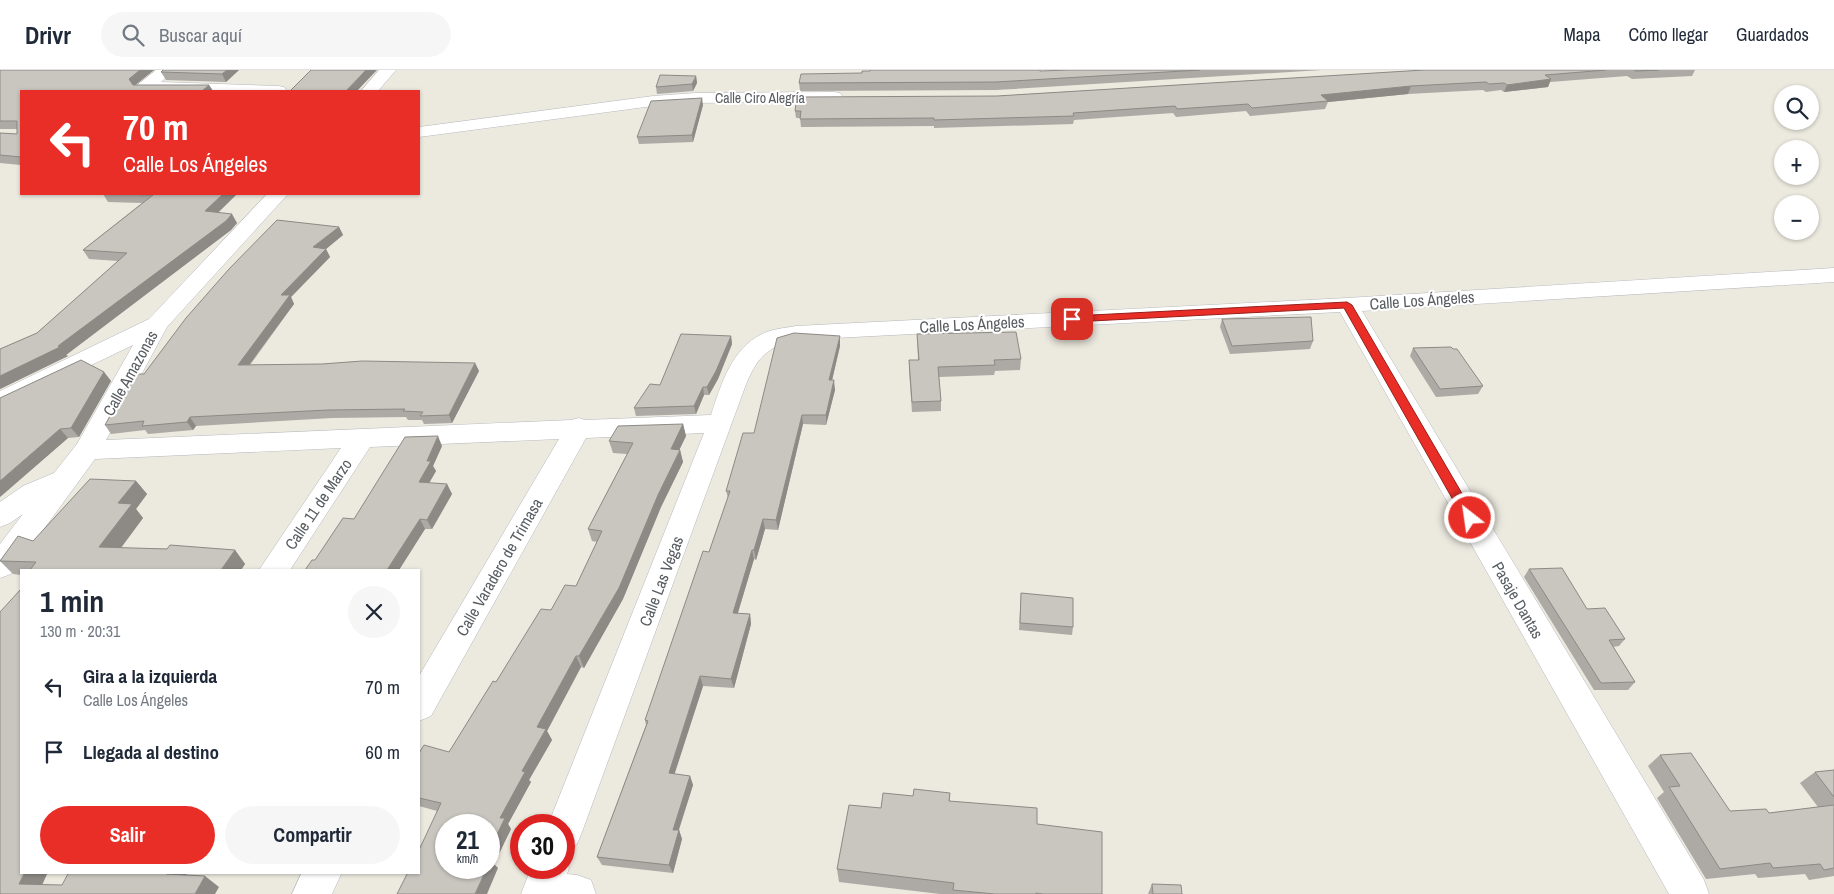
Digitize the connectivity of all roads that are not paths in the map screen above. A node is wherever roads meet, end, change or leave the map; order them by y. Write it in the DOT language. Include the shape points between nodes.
graph roads {
  1 [pos="166,70"];
  2 [pos="388,70"];
  3 [pos="244,90"];
  4 [pos="370,90"];
  5 [pos="847,97"];
  6 [pos="420,132"];
  7 [pos="277,195"];
  8 [pos="1834,275"];
  9 [pos="1347,305"];
  10 [pos="158,324"];
  11 [pos="770,339"];
  12 [pos="0,401"];
  13 [pos="721,423"];
  14 [pos="579,427"];
  15 [pos="362,438"];
  16 [pos="87,450"];
  17 [pos="63,480"];
  18 [pos="0,516"];
  19 [pos="0,566"];
  20 [pos="275,569"];
  21 [pos="420,704"];
  22 [pos="571,814"];
  23 [pos="322,874"];
  24 [pos="544,884"];
  25 [pos="311,894"];
  26 [pos="577,894"];
  27 [pos="1690,894"];
  1 -- 3 [label="street" via="144,87"];
  2 -- 4 [label="street"];
  5 -- 6 [label="street, Calle Ciro Alegría" via="695,98"];
  7 -- 10 [label="street, Calle Amazonas"];
  8 -- 9 [label="street, Calle Los Ángeles"];
  9 -- 11 [label="street, Calle Los Ángeles" via="796,333"];
  9 -- 27 [label="street, Pasaje Dantas"];
  10 -- 12 [label="street"];
  10 -- 16 [label="street, Calle Amazonas"];
  11 -- 13 [label="street, Calle Las Vegas" via="748,355"];
  13 -- 14 [label="street"];
  13 -- 22 [label="street, Calle Las Vegas"];
  14 -- 15 [label="street"];
  14 -- 21 [label="street, Calle Varadero de Trimasa"];
  15 -- 16 [label="street"];
  15 -- 20 [label="street, Calle 11 de Marzo"];
  16 -- 17 [label="street, Calle Amazonas"];
  17 -- 18 [label="street" via="33,493"];
  17 -- 19 [label="street, Calle Amazonas"];
  23 -- 25 [label="street"];
  24 -- 26 [label="street"];
}
